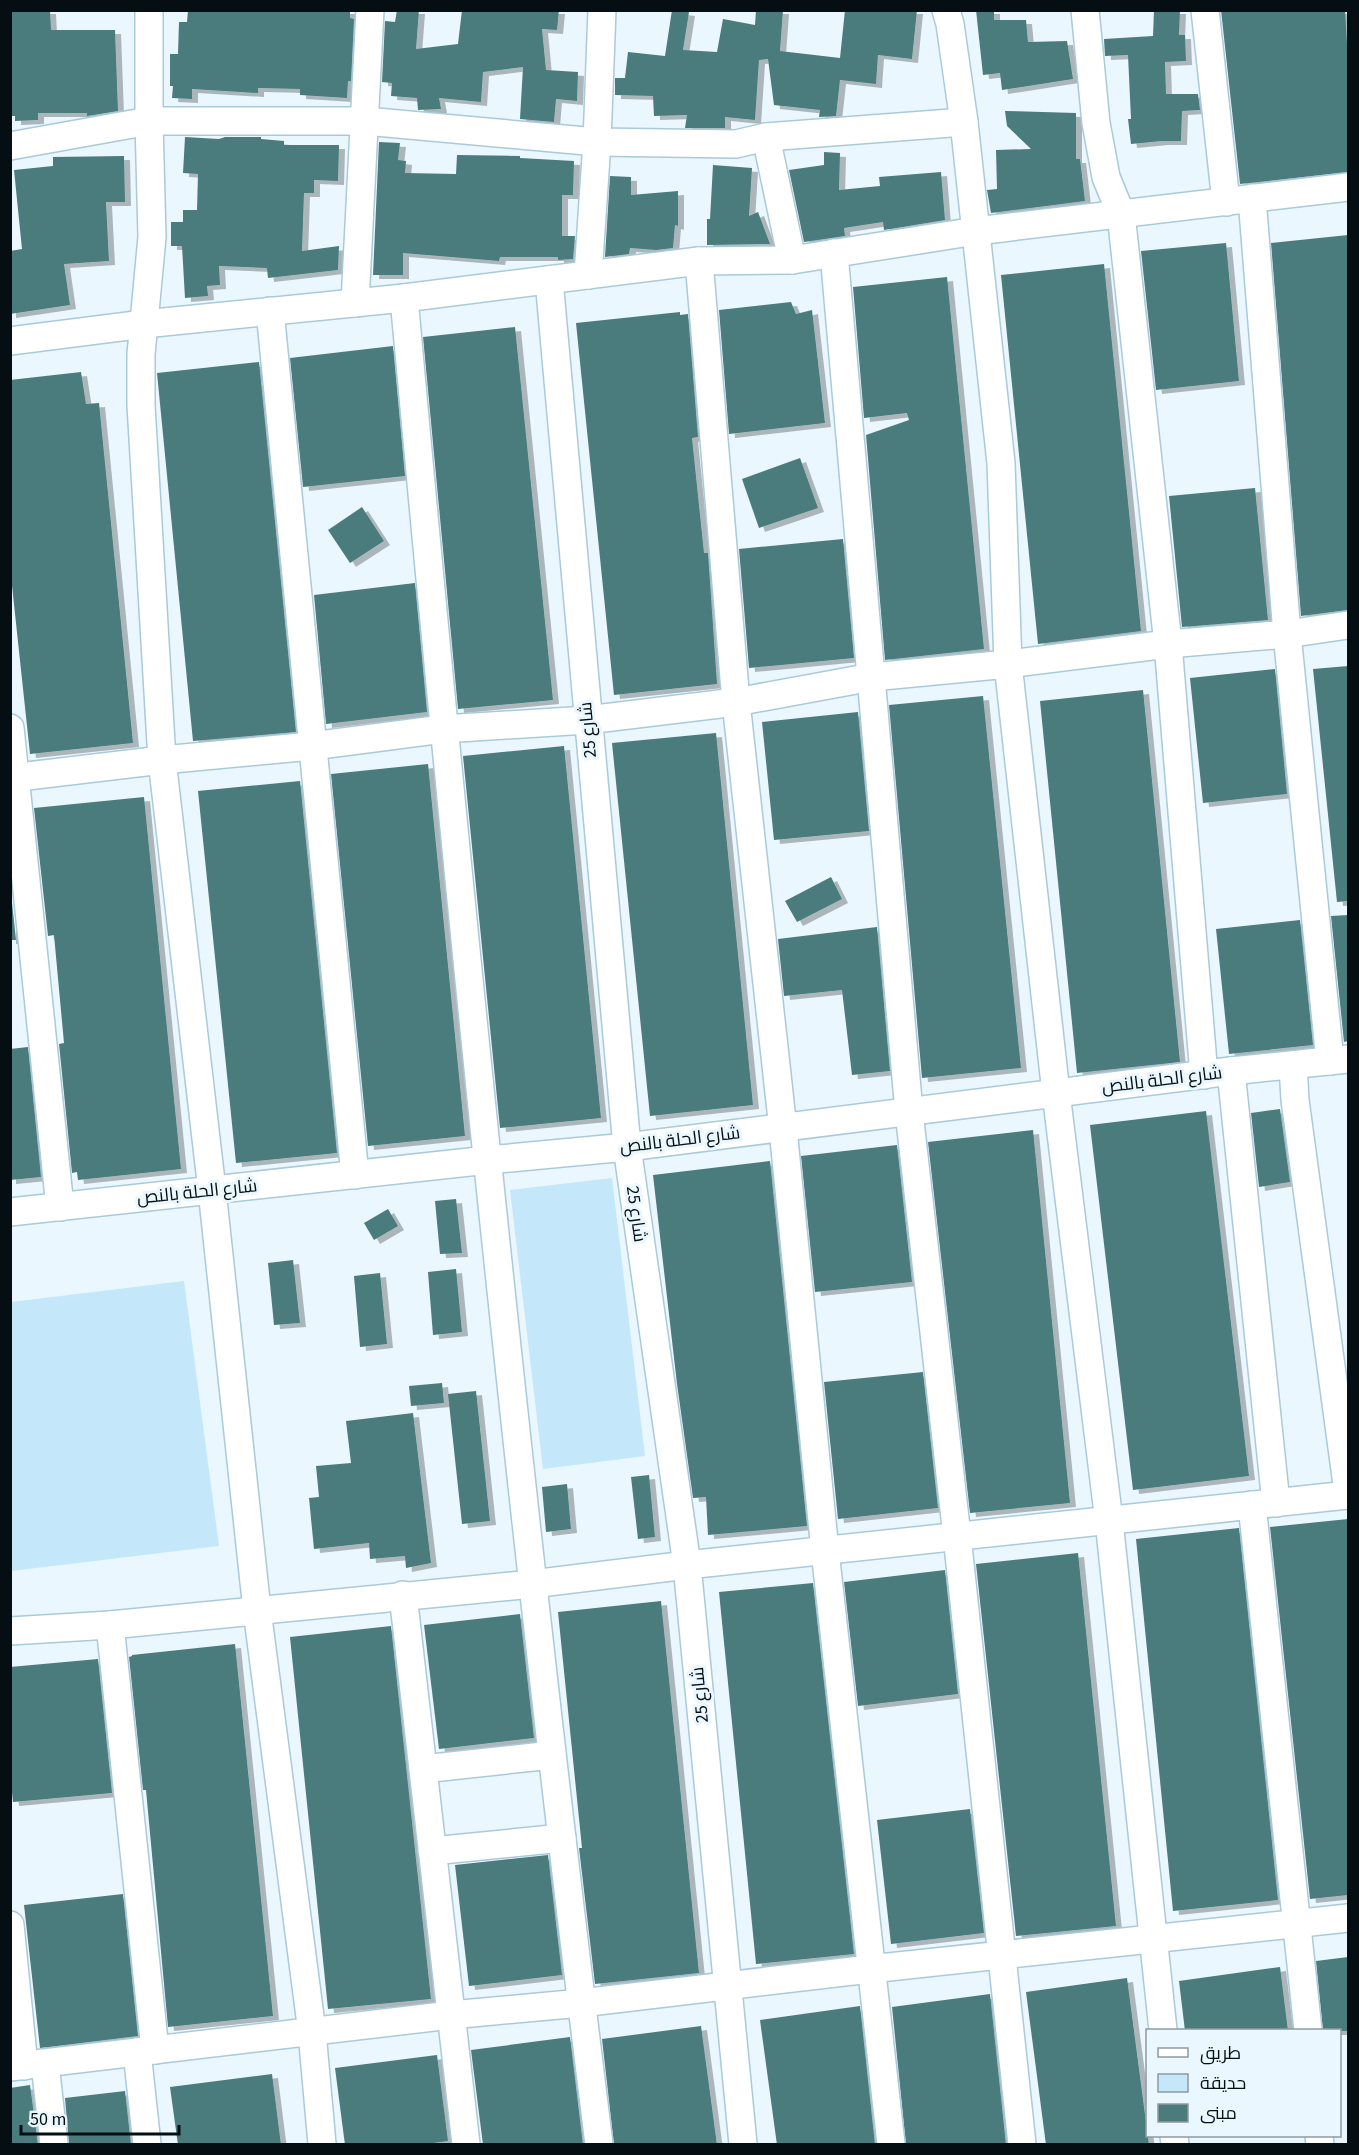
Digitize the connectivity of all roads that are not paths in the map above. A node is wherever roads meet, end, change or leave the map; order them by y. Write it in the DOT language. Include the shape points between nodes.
graph roads {
  1 [pos="149,10"];
  2 [pos="370,10"];
  3 [pos="602,10"];
  4 [pos="946,10"];
  5 [pos="1085,10"];
  6 [pos="1205,10"];
  7 [pos="149,121"];
  8 [pos="365,121"];
  9 [pos="964,122"];
  10 [pos="766,137"];
  11 [pos="597,142"];
  12 [pos="10,146"];
  13 [pos="1348,187"];
  14 [pos="1252,198"];
  15 [pos="1226,202"];
  16 [pos="1121,214"];
  17 [pos="976,231"];
  18 [pos="834,253"];
  19 [pos="792,260"];
  20 [pos="699,261"];
  21 [pos="588,275"];
  22 [pos="549,280"];
  23 [pos="404,298"];
  24 [pos="355,303"];
  25 [pos="270,311"];
  26 [pos="144,324"];
  27 [pos="10,341"];
  28 [pos="1348,625"];
  29 [pos="1287,634"];
  30 [pos="1168,644"];
  31 [pos="1008,664"];
  32 [pos="872,677"];
  33 [pos="736,702"];
  34 [pos="587,720"];
  35 [pos="10,728"];
  36 [pos="443,729"];
  37 [pos="312,746"];
  38 [pos="162,760"];
  39 [pos="13,778"];
  40 [pos="1339,1060"];
  41 [pos="1293,1065"];
  42 [pos="1231,1071"];
  43 [pos="1204,1075"];
  44 [pos="1056,1093"];
  45 [pos="909,1112"];
  46 [pos="783,1129"];
  47 [pos="627,1147"];
  48 [pos="488,1160"];
  49 [pos="355,1175"];
  50 [pos="212,1190"];
  51 [pos="60,1207"];
  52 [pos="10,1212"];
  53 [pos="1348,1494"];
  54 [pos="1264,1504"];
  55 [pos="1109,1521"];
  56 [pos="957,1536"];
  57 [pos="825,1551"];
  58 [pos="687,1565"];
  59 [pos="532,1584"];
  60 [pos="403,1595"];
  61 [pos="257,1610"];
  62 [pos="110,1624"];
  63 [pos="10,1631"];
  64 [pos="552,1755"];
  65 [pos="423,1769"];
  66 [pos="562,1838"];
  67 [pos="432,1851"];
  68 [pos="1348,1918"];
  69 [pos="1297,1924"];
  70 [pos="10,1925"];
  71 [pos="1153,1939"];
  72 [pos="1001,1955"];
  73 [pos="870,1969"];
  74 [pos="727,1986"];
  75 [pos="581,2003"];
  76 [pos="451,2015"];
  77 [pos="1163,2029"];
  78 [pos="1308,2029"];
  79 [pos="312,2032"];
  80 [pos="146,2051"];
  81 [pos="26,2066"];
  82 [pos="54,2145"];
  83 [pos="147,2145"];
  84 [pos="322,2145"];
  85 [pos="466,2145"];
  86 [pos="598,2145"];
  87 [pos="743,2145"];
  88 [pos="891,2145"];
  89 [pos="1022,2145"];
  1 -- 7 [label="street"];
  2 -- 8 [label="street"];
  3 -- 11 [label="street"];
  4 -- 9 [label="street"];
  5 -- 16 [label="street" via="1096,123 1106,177"];
  6 -- 15 [label="street"];
  7 -- 8 [label="street"];
  7 -- 12 [label="street"];
  7 -- 26 [label="street" via="152,237"];
  8 -- 11 [label="street"];
  8 -- 24 [label="street"];
  9 -- 10 [label="street"];
  9 -- 17 [label="street"];
  10 -- 11 [label="street" via="736,144"];
  10 -- 19 [label="street"];
  11 -- 21 [label="street"];
  13 -- 14 [label="street"];
  14 -- 15 [label="street"];
  14 -- 29 [label="street"];
  15 -- 16 [label="street"];
  16 -- 17 [label="street"];
  16 -- 30 [label="street"];
  17 -- 18 [label="street"];
  17 -- 31 [label="street" via="1000,463"];
  18 -- 19 [label="street"];
  18 -- 32 [label="street"];
  19 -- 20 [label="street"];
  20 -- 21 [label="street"];
  20 -- 33 [label="street"];
  21 -- 22 [label="street"];
  22 -- 23 [label="street"];
  22 -- 34 [label="street, شارع 25"];
  23 -- 24 [label="street"];
  23 -- 36 [label="street"];
  24 -- 25 [label="street"];
  25 -- 26 [label="street"];
  25 -- 37 [label="street"];
  26 -- 27 [label="street"];
  26 -- 38 [label="street" via="141,405"];
  28 -- 29 [label="street"];
  29 -- 30 [label="street"];
  29 -- 40 [label="street"];
  30 -- 31 [label="street"];
  30 -- 43 [label="street"];
  31 -- 32 [label="street"];
  31 -- 44 [label="street"];
  32 -- 33 [label="street"];
  32 -- 45 [label="street"];
  33 -- 34 [label="street"];
  33 -- 46 [label="street"];
  34 -- 36 [label="street"];
  34 -- 47 [label="street, شارع 25"];
  35 -- 39 [label="street"];
  36 -- 37 [label="street"];
  36 -- 48 [label="street"];
  37 -- 38 [label="street"];
  37 -- 49 [label="street"];
  38 -- 39 [label="street"];
  38 -- 50 [label="street"];
  39 -- 51 [label="street"];
  40 -- 41 [label="street, شارع الحلة بالنص"];
  41 -- 42 [label="street, شارع الحلة بالنص"];
  41 -- 53 [label="street"];
  42 -- 43 [label="street, شارع الحلة بالنص"];
  42 -- 54 [label="street"];
  43 -- 44 [label="street, شارع الحلة بالنص"];
  44 -- 45 [label="street, شارع الحلة بالنص"];
  44 -- 55 [label="street"];
  45 -- 46 [label="street, شارع الحلة بالنص"];
  45 -- 56 [label="street"];
  46 -- 47 [label="street, شارع الحلة بالنص"];
  46 -- 57 [label="street"];
  47 -- 48 [label="street, شارع الحلة بالنص"];
  47 -- 58 [label="street, شارع 25"];
  48 -- 49 [label="street, شارع الحلة بالنص"];
  48 -- 59 [label="street"];
  49 -- 50 [label="street, شارع الحلة بالنص"];
  50 -- 51 [label="street, شارع الحلة بالنص"];
  50 -- 61 [label="street"];
  51 -- 52 [label="street, شارع الحلة بالنص"];
  53 -- 54 [label="street"];
  54 -- 55 [label="street"];
  54 -- 69 [label="street"];
  55 -- 56 [label="street"];
  55 -- 71 [label="street"];
  56 -- 57 [label="street"];
  56 -- 72 [label="street"];
  57 -- 58 [label="street"];
  57 -- 73 [label="street"];
  58 -- 59 [label="street"];
  58 -- 74 [label="street, شارع 25"];
  59 -- 60 [label="street"];
  59 -- 64 [label="street"];
  60 -- 61 [label="street"];
  60 -- 65 [label="street"];
  61 -- 62 [label="street"];
  61 -- 79 [label="street"];
  62 -- 63 [label="street"];
  62 -- 80 [label="street"];
  64 -- 65 [label="street"];
  64 -- 66 [label="street"];
  65 -- 67 [label="street"];
  66 -- 67 [label="street"];
  66 -- 75 [label="street"];
  67 -- 76 [label="street"];
  68 -- 69 [label="street"];
  69 -- 71 [label="street"];
  69 -- 78 [label="street"];
  70 -- 81 [label="street"];
  71 -- 72 [label="street"];
  71 -- 77 [label="street"];
  72 -- 73 [label="street"];
  72 -- 89 [label="street"];
  73 -- 74 [label="street"];
  73 -- 88 [label="street"];
  74 -- 75 [label="street"];
  74 -- 87 [label="street, شارع 25"];
  75 -- 76 [label="street"];
  75 -- 86 [label="street"];
  76 -- 79 [label="street"];
  76 -- 85 [label="street"];
  79 -- 80 [label="street"];
  79 -- 84 [label="street"];
  80 -- 81 [label="street"];
  80 -- 83 [label="street"];
  81 -- 82 [label="street"];
}
